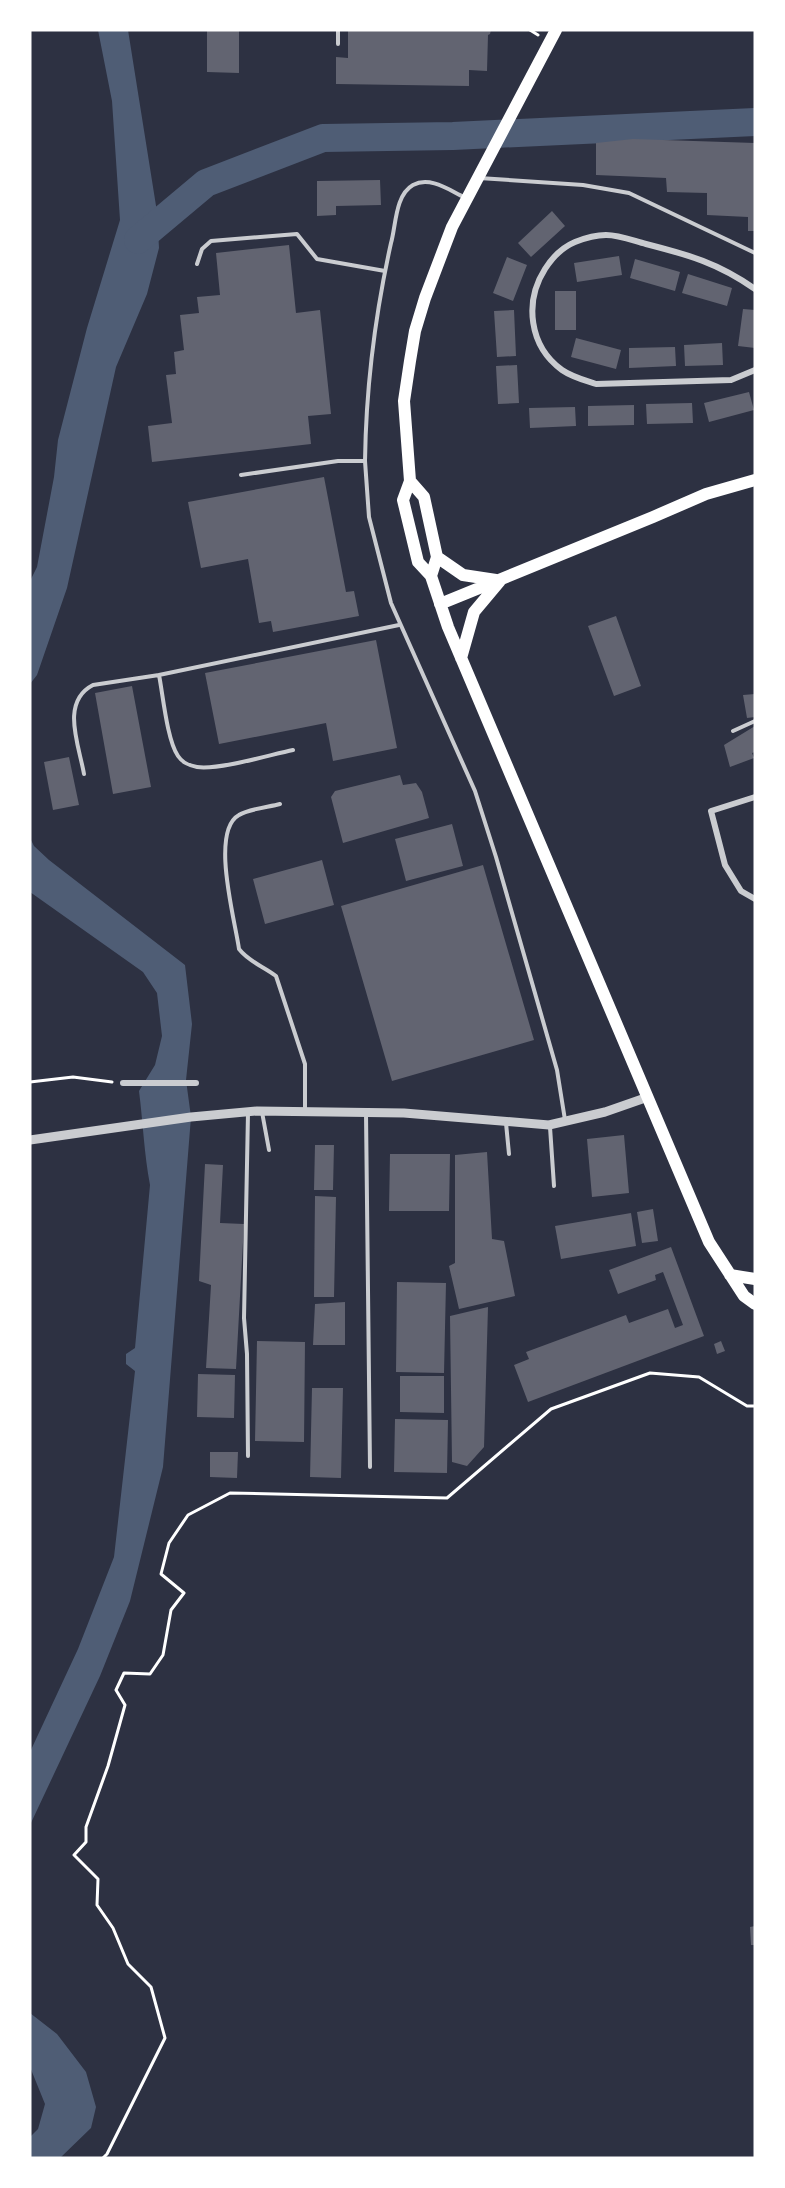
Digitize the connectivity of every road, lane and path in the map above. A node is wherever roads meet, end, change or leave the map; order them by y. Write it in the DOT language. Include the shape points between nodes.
graph roads {
  1 [pos="338,30"];
  2 [pos="530,30"];
  3 [pos="556,30"];
  4 [pos="536,33"];
  5 [pos="338,44"];
  6 [pos="477,178"];
  7 [pos="466,198"];
  8 [pos="755,253"];
  9 [pos="197,264"];
  10 [pos="385,271"];
  11 [pos="755,288"];
  12 [pos="755,370"];
  13 [pos="365,460"];
  14 [pos="241,474"];
  15 [pos="755,480"];
  16 [pos="410,481"];
  17 [pos="437,556"];
  18 [pos="431,576"];
  19 [pos="500,581"];
  20 [pos="440,604"];
  21 [pos="399,625"];
  22 [pos="461,658"];
  23 [pos="159,675"];
  24 [pos="755,721"];
  25 [pos="733,731"];
  26 [pos="293,750"];
  27 [pos="84,774"];
  28 [pos="755,797"];
  29 [pos="280,804"];
  30 [pos="755,899"];
  31 [pos="30,1082"];
  32 [pos="123,1083"];
  33 [pos="196,1083"];
  34 [pos="648,1097"];
  35 [pos="262,1111"];
  36 [pos="305,1111"];
  37 [pos="248,1112"];
  38 [pos="366,1112"];
  39 [pos="566,1121"];
  40 [pos="506,1122"];
  41 [pos="549,1125"];
  42 [pos="30,1140"];
  43 [pos="269,1150"];
  44 [pos="509,1154"];
  45 [pos="554,1186"];
  46 [pos="730,1275"];
  47 [pos="755,1279"];
  48 [pos="755,1304"];
  49 [pos="755,1406"];
  50 [pos="248,1456"];
  51 [pos="370,1467"];
  52 [pos="103,2158"];
  1 -- 5 [label="lane"];
  2 -- 4 [label="path"];
  3 -- 6 [label="main road"];
  6 -- 7 [label="main road"];
  6 -- 8 [label="lane" via="628,192"];
  7 -- 10 [label="lane" via="431,182 421,182 406,190 399,205"];
  7 -- 16 [label="main road" via="433,274 415,331 404,401"];
  9 -- 10 [label="lane" via="202,249 211,241 297,234 317,259"];
  10 -- 13 [label="lane" via="370,359"];
  11 -- 12 [label="street" via="700,258 606,235 573,243 558,253 538,280 532,314 540,345 550,359 563,371 596,384 731,380"];
  13 -- 14 [label="lane"];
  13 -- 21 [label="lane" via="369,517"];
  15 -- 19 [label="main road" via="706,494"];
  16 -- 17 [label="main road" via="424,497"];
  16 -- 18 [label="main road" via="403,500 418,562"];
  17 -- 18 [label="main road"];
  17 -- 19 [label="main road" via="463,575"];
  18 -- 20 [label="main road"];
  19 -- 20 [label="main road"];
  19 -- 22 [label="main road" via="474,612"];
  20 -- 22 [label="main road"];
  21 -- 23 [label="lane"];
  21 -- 39 [label="lane" via="475,791 557,1070"];
  22 -- 34 [label="main road"];
  23 -- 26 [label="lane" via="171,741 178,757 188,765 218,765"];
  23 -- 27 [label="lane" via="93,685 78,696 73,717"];
  24 -- 25 [label="lane"];
  28 -- 30 [label="street" via="711,811 725,865 741,891"];
  29 -- 36 [label="lane" via="239,815 229,827 224,855 240,949 247,959 276,976 304,1064"];
  31 -- 32 [label="path" via="73,1077"];
  32 -- 33 [label="street"];
  34 -- 39 [label="street"];
  34 -- 46 [label="main road" via="709,1242"];
  35 -- 36 [label="street"];
  35 -- 37 [label="street"];
  35 -- 43 [label="lane"];
  36 -- 38 [label="street"];
  37 -- 42 [label="street"];
  37 -- 50 [label="lane" via="244,1318"];
  38 -- 40 [label="street"];
  38 -- 51 [label="lane"];
  39 -- 41 [label="street"];
  40 -- 41 [label="street"];
  40 -- 44 [label="lane"];
  41 -- 45 [label="lane"];
  46 -- 47 [label="main road"];
  46 -- 48 [label="main road" via="744,1296"];
  49 -- 52 [label="path" via="747,1406 699,1377 650,1373 551,1409 447,1498 230,1493 188,1515 169,1543 160,1574 183,1593 171,1610 163,1655 150,1674 124,1672 116,1690 125,1705 86,1827 86,1842 74,1856 98,1879 97,1905 113,1928 128,1964 151,1987 165,2038"];
}
